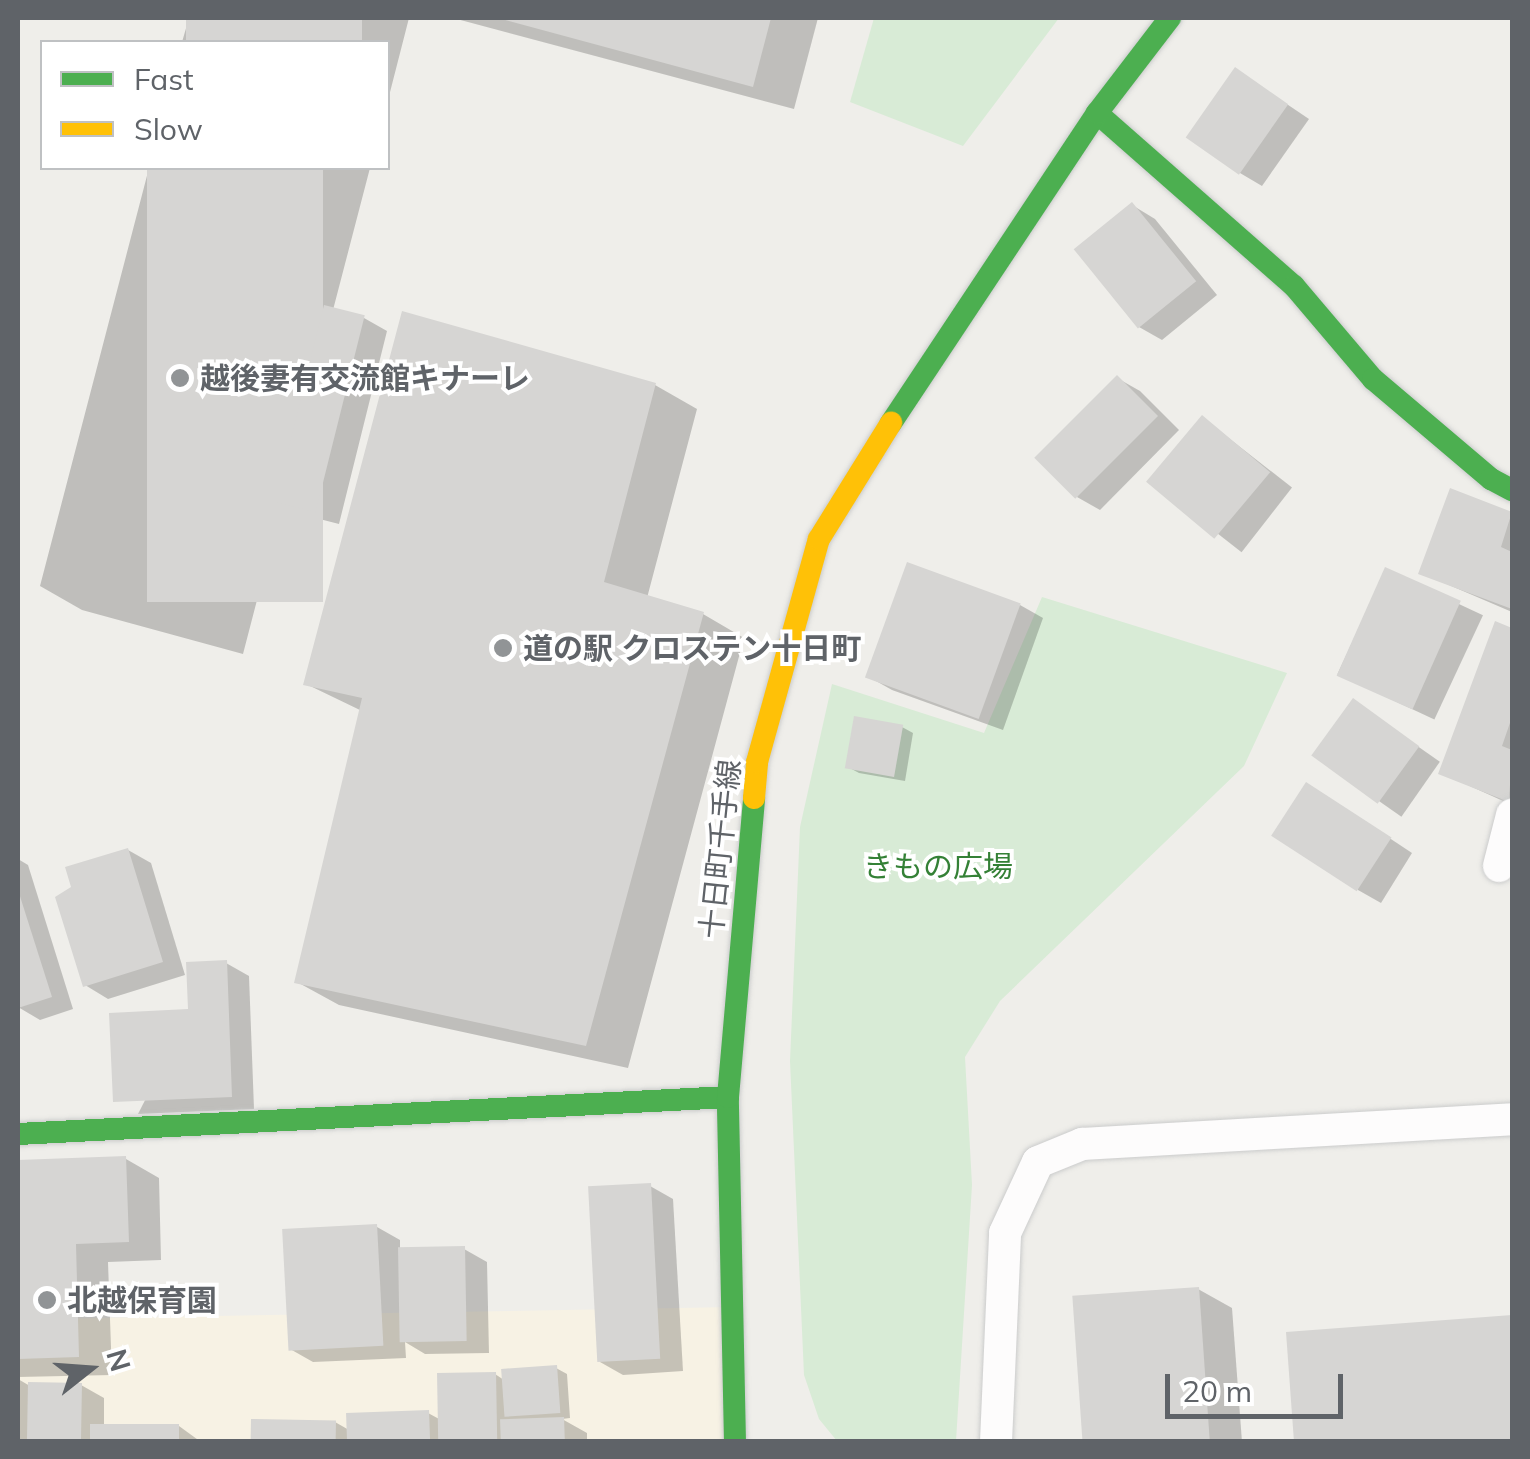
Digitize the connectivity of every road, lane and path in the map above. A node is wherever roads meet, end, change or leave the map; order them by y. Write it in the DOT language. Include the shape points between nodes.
graph roads {
  1 [pos="1170,18"];
  2 [pos="1097,113"];
  3 [pos="1512,490"];
  4 [pos="1512,815"];
  5 [pos="1499,866"];
  6 [pos="728,1097"];
  7 [pos="1512,1119"];
  8 [pos="18,1134"];
  9 [pos="735,1442"];
  10 [pos="996,1442"];
  1 -- 2 [label="main road, 十日町千手線"];
  2 -- 3 [label="main road" via="1294,286 1373,379"];
  2 -- 6 [label="main road, 十日町千手線" via="820,538 757,762"];
  4 -- 5 [label="lane"];
  6 -- 8 [label="main road"];
  6 -- 9 [label="main road, 十日町千手線"];
  7 -- 10 [label="lane" via="1082,1144 1038,1162 1005,1233"];
}
